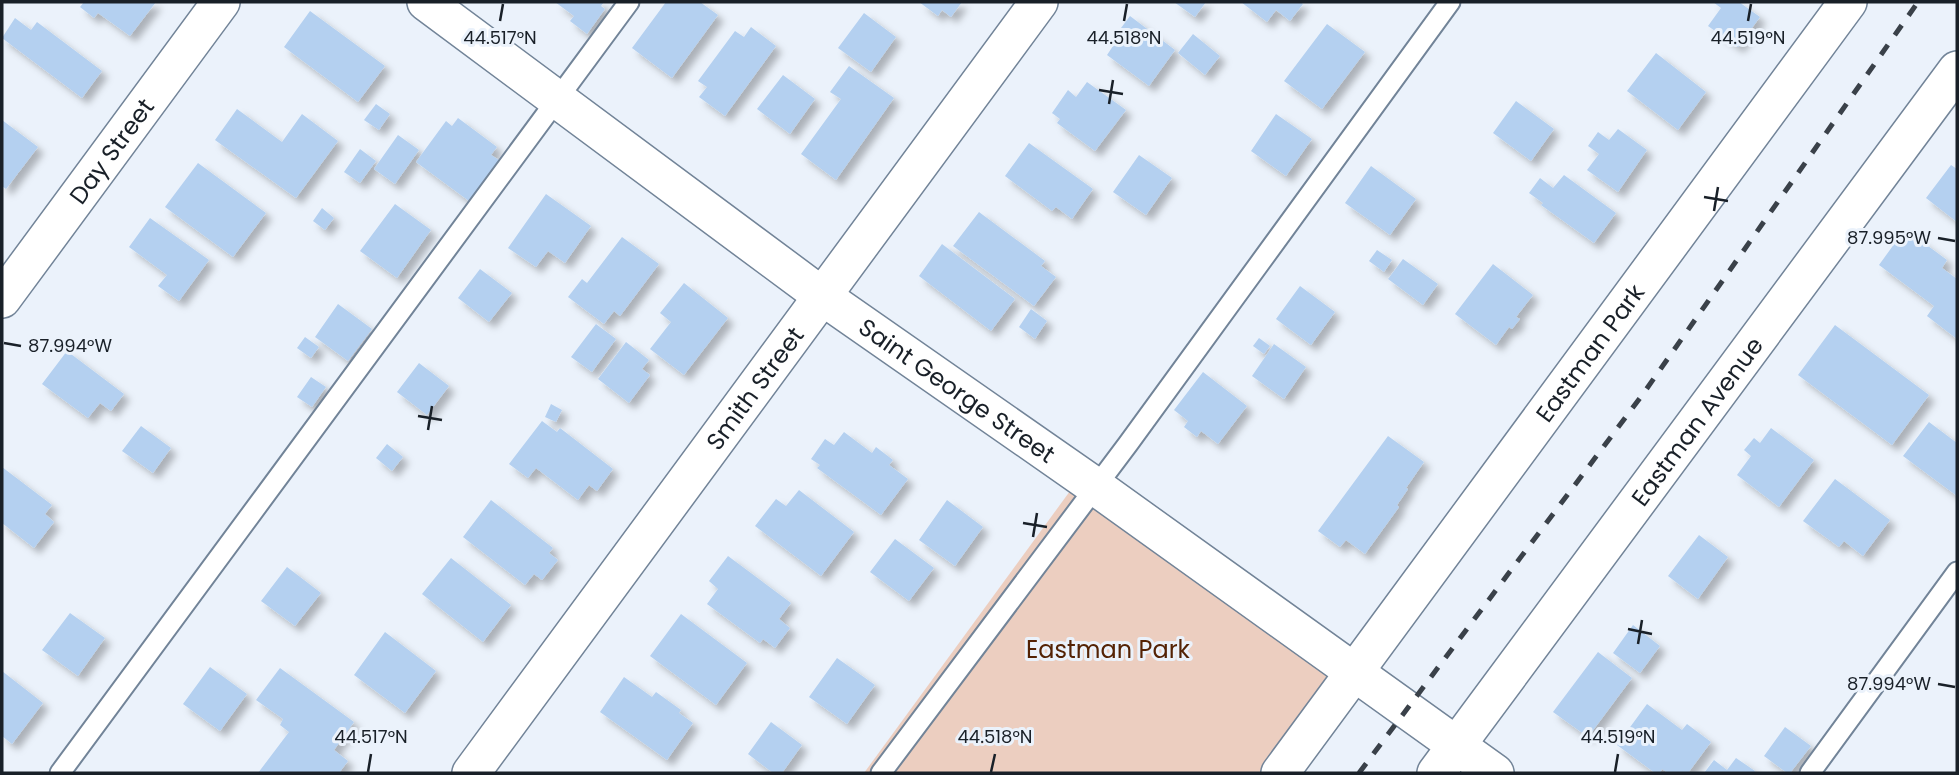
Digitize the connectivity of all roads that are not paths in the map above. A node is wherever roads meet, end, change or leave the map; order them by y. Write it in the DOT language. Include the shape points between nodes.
graph roads {
  1 [pos="221,2"];
  2 [pos="426,2"];
  3 [pos="629,2"];
  4 [pos="1039,2"];
  5 [pos="1450,2"];
  6 [pos="1848,2"];
  7 [pos="1957,70"];
  8 [pos="557,99"];
  9 [pos="822,296"];
  10 [pos="2,299"];
  11 [pos="1096,486"];
  12 [pos="1957,572"];
  13 [pos="1354,673"];
  14 [pos="1446,760"];
  15 [pos="60,773"];
  16 [pos="471,773"];
  17 [pos="881,773"];
  18 [pos="1280,773"];
  19 [pos="1495,773"];
  20 [pos="1810,773"];
  1 -- 10 [label="street, Day Street"];
  2 -- 8 [label="street, Saint George Street"];
  3 -- 8 [label="lane"];
  4 -- 9 [label="street, Smith Street"];
  5 -- 11 [label="lane"];
  6 -- 13 [label="street, Eastman Park"];
  7 -- 14 [label="street, Eastman Avenue"];
  8 -- 9 [label="street, Saint George Street"];
  8 -- 15 [label="lane"];
  9 -- 11 [label="street, Saint George Street"];
  9 -- 16 [label="street, Smith Street"];
  11 -- 13 [label="street, Saint George Street"];
  11 -- 17 [label="lane"];
  12 -- 20 [label="lane"];
  13 -- 14 [label="street, Saint George Street"];
  13 -- 18 [label="street, Eastman Park"];
  14 -- 19 [label="street, Saint George Street"];
}
